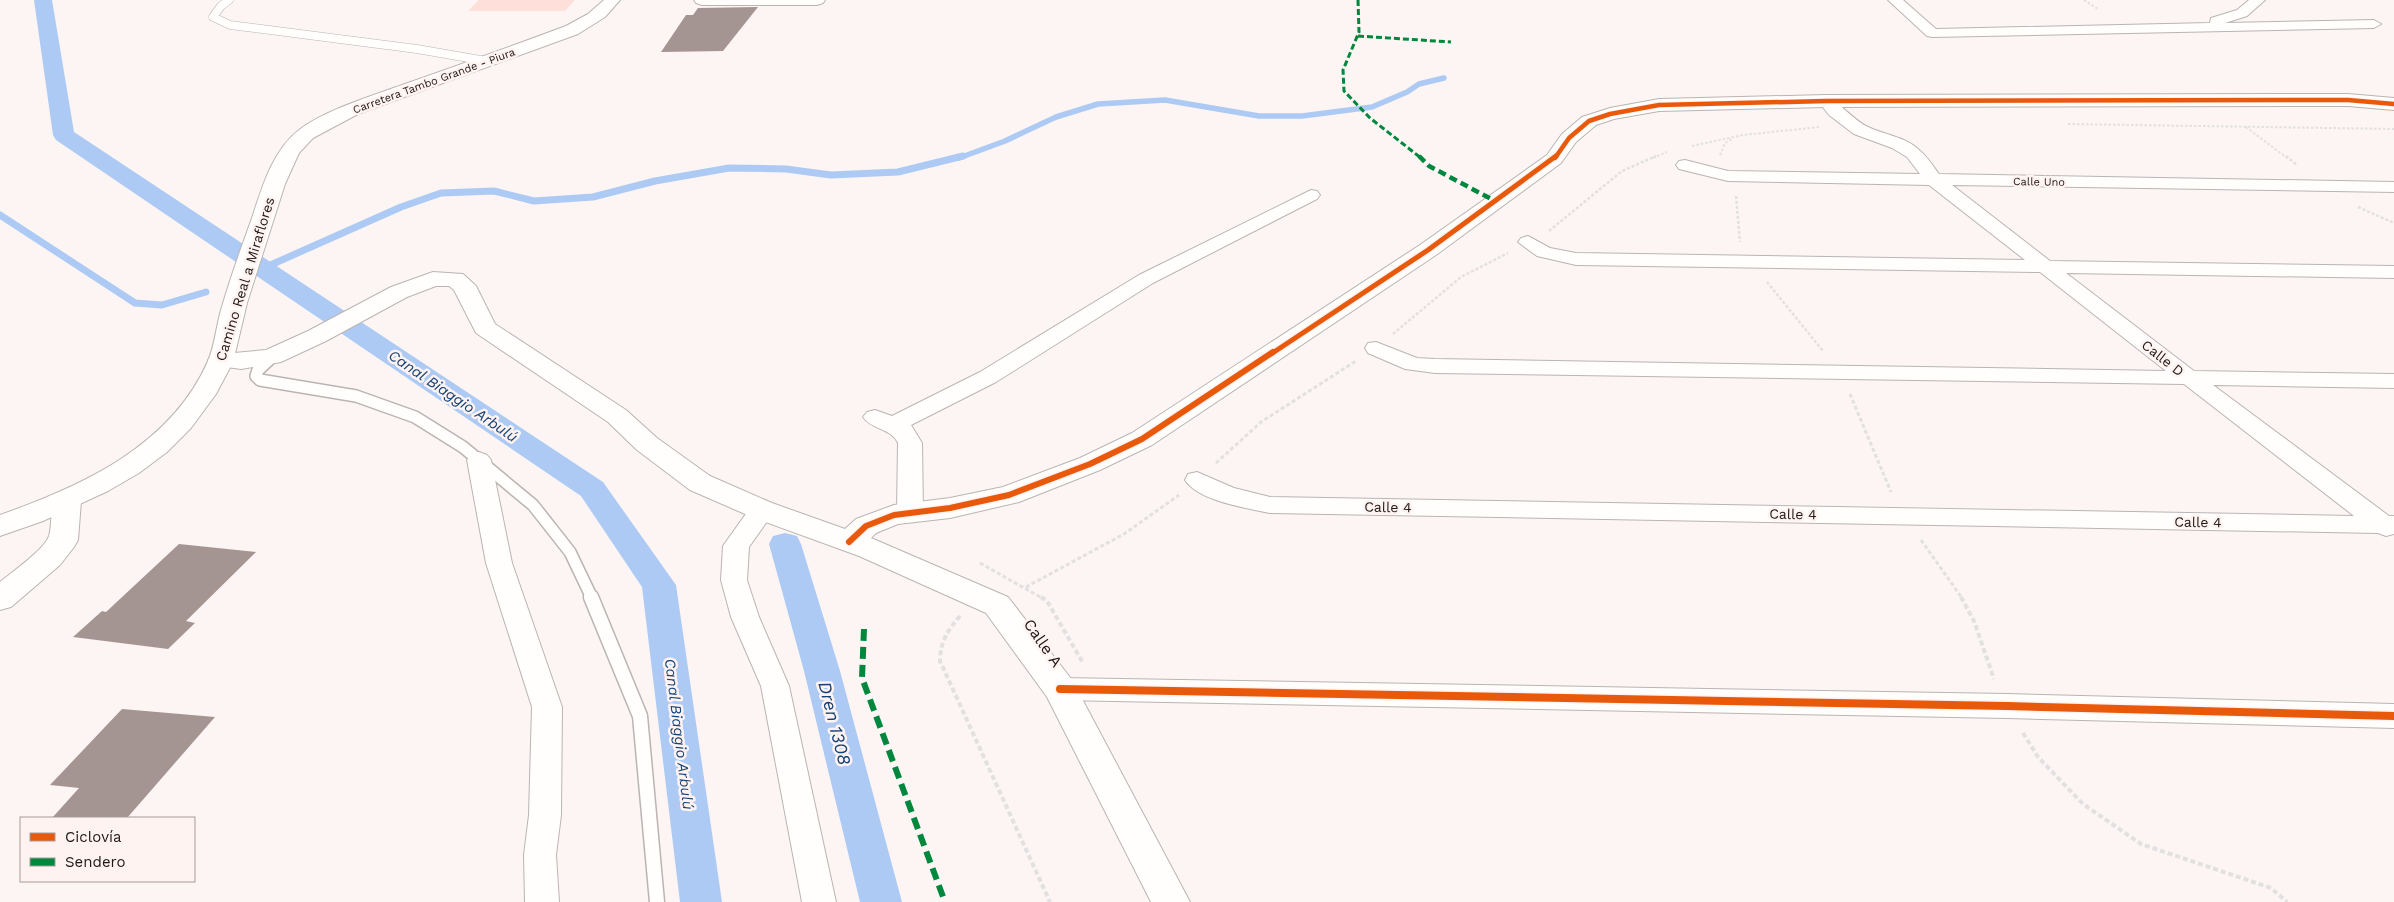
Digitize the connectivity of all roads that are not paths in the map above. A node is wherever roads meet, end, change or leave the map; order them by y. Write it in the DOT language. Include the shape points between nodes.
graph roads {
  1 [pos="229,0"];
  2 [pos="612,0"];
  3 [pos="702,0"];
  4 [pos="817,0"];
  5 [pos="1895,0"];
  6 [pos="2258,0"];
  7 [pos="2374,24"];
  8 [pos="2195,28"];
  9 [pos="486,61"];
  10 [pos="1826,100"];
  11 [pos="2394,104"];
  12 [pos="1686,165"];
  13 [pos="1934,180"];
  14 [pos="274,184"];
  15 [pos="2394,187"];
  16 [pos="1311,196"];
  17 [pos="1528,242"];
  18 [pos="2043,265"];
  19 [pos="2394,272"];
  20 [pos="1376,348"];
  21 [pos="272,357"];
  22 [pos="221,360"];
  23 [pos="2188,377"];
  24 [pos="2394,381"];
  25 [pos="479,460"];
  26 [pos="1197,480"];
  27 [pos="68,501"];
  28 [pos="762,510"];
  29 [pos="910,513"];
  30 [pos="0,526"];
  31 [pos="2391,527"];
  32 [pos="859,545"];
  33 [pos="0,599"];
  34 [pos="1060,689"];
  35 [pos="2394,716"];
  36 [pos="542,902"];
  37 [pos="657,902"];
  38 [pos="819,902"];
  39 [pos="1171,902"];
  1 -- 9 [label="lane" via="213,17 230,26 417,49"];
  2 -- 9 [label="street, Carretera Tambo Grande - Piura" via="606,9 581,26"];
  3 -- 4 [label="street"];
  5 -- 8 [label="street" via="1932,33"];
  6 -- 8 [label="street" via="2242,12"];
  7 -- 8 [label="street"];
  9 -- 14 [label="street, Carretera Tambo Grande - Piura" via="351,110 306,134 291,150"];
  10 -- 11 [label="street" via="2348,100"];
  10 -- 13 [label="street, Calle D" via="1835,112 1860,130 1913,152"];
  10 -- 29 [label="street" via="1659,105 1589,121 1569,138 1554,158 1428,250 1142,439 1090,464 1009,495"];
  12 -- 13 [label="street, Calle Uno" via="1728,176"];
  13 -- 15 [label="street, Calle Uno"];
  13 -- 18 [label="street, Calle D"];
  14 -- 22 [label="street, Camino Real a Miraflores"];
  16 -- 29 [label="street" via="1146,278 988,377 884,421 903,430 910,444"];
  17 -- 18 [label="street" via="1544,252 1576,259"];
  18 -- 19 [label="street"];
  18 -- 23 [label="street, Calle D"];
  20 -- 23 [label="street" via="1413,364 1435,366"];
  21 -- 22 [label="street, Calle A"];
  21 -- 25 [label="lane" via="258,370 256,376 260,380 356,396 415,418"];
  21 -- 28 [label="street, Calle A" via="399,292 433,279 455,279 464,286 485,328 617,416 647,444 700,484"];
  22 -- 27 [label="street, Camino Real a Miraflores" via="208,388 168,438 135,463"];
  23 -- 24 [label="street"];
  23 -- 31 [label="street, Calle D"];
  25 -- 36 [label="street" via="499,563 547,707 545,815 540,855"];
  25 -- 37 [label="lane" via="533,505 570,552 640,716"];
  26 -- 31 [label="street, Calle 4" via="1227,495 1270,505"];
  27 -- 30 [label="street, Camino Real a Miraflores"];
  27 -- 33 [label="street" via="63,540 49,557"];
  28 -- 32 [label="street, Calle A"];
  28 -- 38 [label="street" via="736,546 734,580 745,616 776,686"];
  29 -- 32 [label="street" via="894,515 866,526"];
  32 -- 34 [label="street, Calle A" via="998,604"];
  34 -- 35 [label="street"];
  34 -- 39 [label="street, Calle A"];
}
